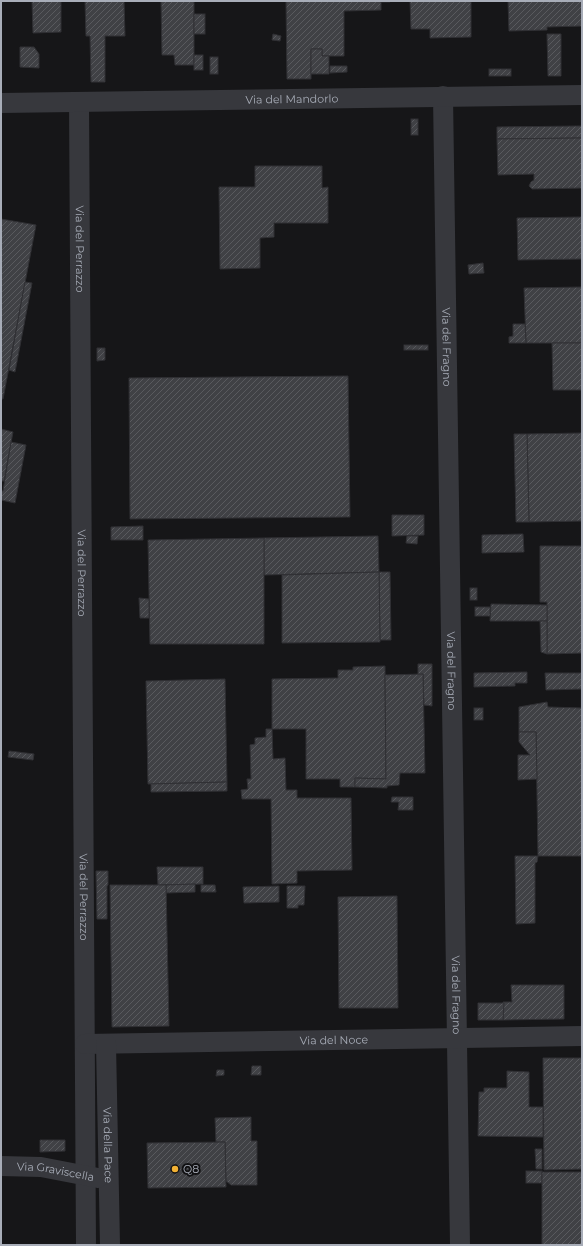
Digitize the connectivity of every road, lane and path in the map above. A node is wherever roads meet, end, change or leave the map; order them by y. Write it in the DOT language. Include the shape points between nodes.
graph roads {
  1 [pos="582,95"];
  2 [pos="443,96"];
  3 [pos="80,102"];
  4 [pos="1,103"];
  5 [pos="582,1036"];
  6 [pos="457,1038"];
  7 [pos="85,1044"];
  8 [pos="106,1044"];
  9 [pos="1,1166"];
  10 [pos="85,1175"];
  11 [pos="109,1180"];
  12 [pos="86,1245"];
  13 [pos="110,1245"];
  14 [pos="460,1245"];
  1 -- 2 [label="street, Via del Mandorlo"];
  2 -- 3 [label="street, Via del Mandorlo"];
  2 -- 6 [label="street, Via del Fragno"];
  3 -- 4 [label="street, Via del Mandorlo"];
  3 -- 7 [label="street, Via del Perrazzo"];
  5 -- 6 [label="street, Via del Noce"];
  6 -- 8 [label="street, Via del Noce"];
  6 -- 14 [label="street, Via del Fragno"];
  7 -- 8 [label="street, Via del Noce"];
  7 -- 10 [label="street, Via della Pace"];
  8 -- 11 [label="street, Via della Pace"];
  9 -- 10 [label="street, Via Graviscella" via="40,1167"];
  10 -- 11 [label="street, Via Graviscella"];
  10 -- 12 [label="street, Via della Pace"];
  11 -- 13 [label="street, Via della Pace"];
}
